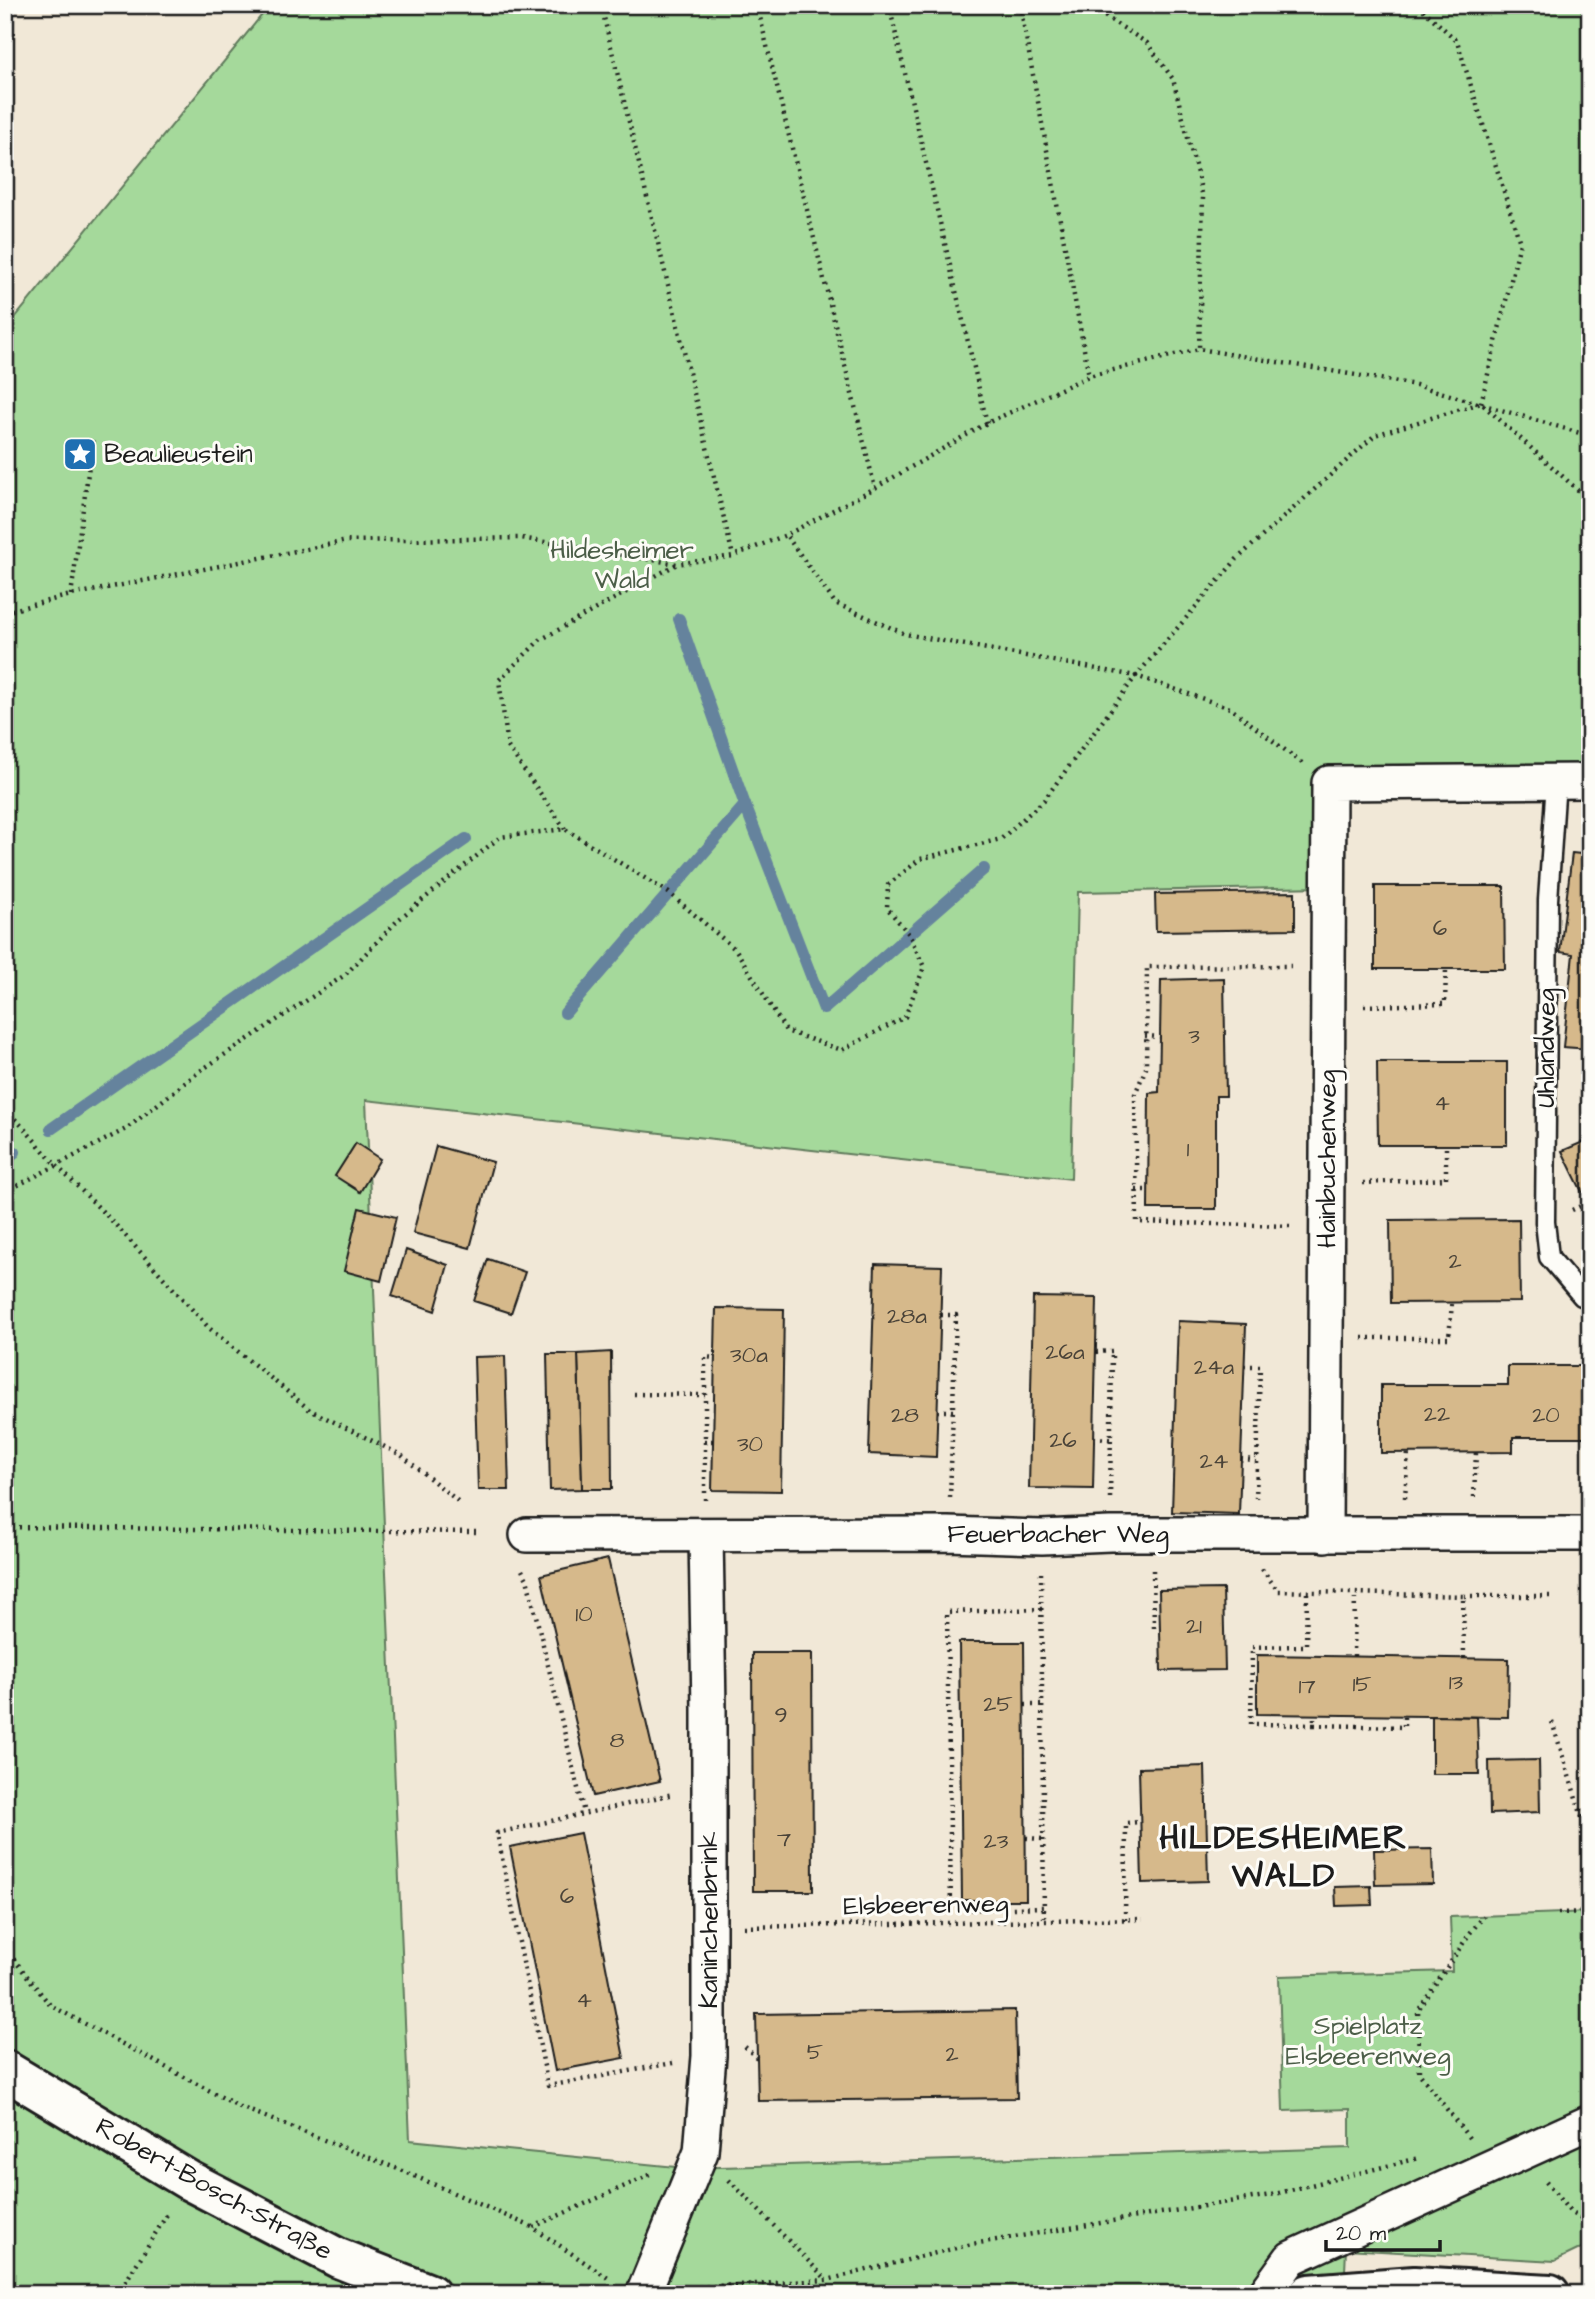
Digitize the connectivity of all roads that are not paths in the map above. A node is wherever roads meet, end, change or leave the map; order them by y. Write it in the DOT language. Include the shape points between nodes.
graph roads {
  1 [pos="1556,781"];
  2 [pos="1590,781"];
  3 [pos="1590,1296"];
  4 [pos="1590,1534"];
  5 [pos="527,1535"];
  6 [pos="1325,1535"];
  7 [pos="706,1536"];
  8 [pos="5,2070"];
  9 [pos="1590,2122"];
  10 [pos="644,2291"];
  11 [pos="430,2294"];
  12 [pos="1265,2294"];
  13 [pos="1309,2294"];
  14 [pos="1550,2294"];
  1 -- 2 [label="street"];
  1 -- 3 [label="lane, Uhlandweg" via="1547,926 1545,1222 1549,1257 1582,1296"];
  1 -- 6 [label="street, Hainbuchenweg" via="1317,774 1328,1007"];
  4 -- 6 [label="street, Feuerbacher Weg"];
  5 -- 7 [label="street, Feuerbacher Weg"];
  6 -- 7 [label="street, Feuerbacher Weg"];
  7 -- 10 [label="street, Kaninchenbrink" via="709,2056 701,2152"];
  8 -- 11 [label="main road, Robert-Bosch-Straße" via="188,2180 338,2258"];
  9 -- 12 [label="street" via="1291,2258"];
  13 -- 14 [label="main road" via="1414,2286"];
}
